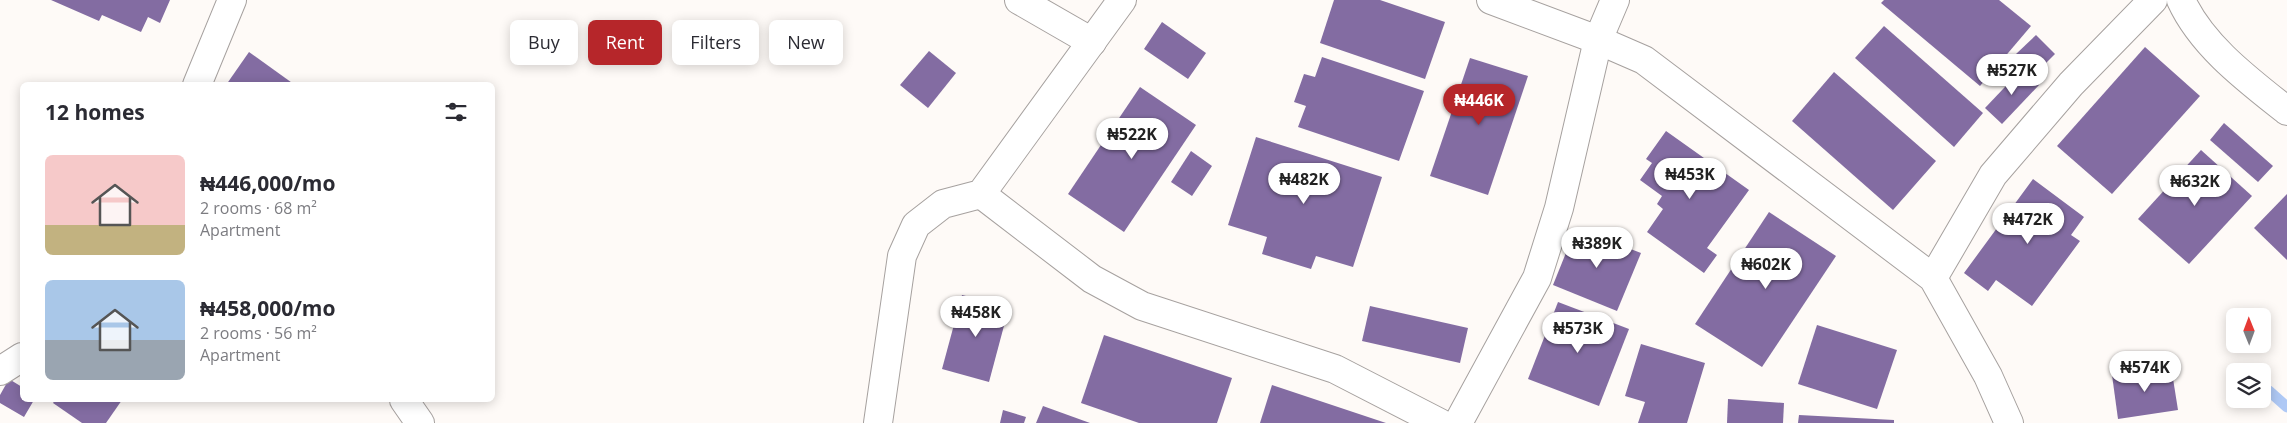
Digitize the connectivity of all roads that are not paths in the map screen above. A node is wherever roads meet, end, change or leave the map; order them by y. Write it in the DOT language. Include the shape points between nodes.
graph roads {
  1 [pos="232,0"];
  2 [pos="1019,0"];
  3 [pos="1122,0"];
  4 [pos="1491,0"];
  5 [pos="1615,0"];
  6 [pos="2153,0"];
  7 [pos="2181,0"];
  8 [pos="1598,40"];
  9 [pos="1092,42"];
  10 [pos="198,82"];
  11 [pos="2287,111"];
  12 [pos="981,194"];
  13 [pos="1933,278"];
  14 [pos="20,358"];
  15 [pos="0,371"];
  16 [pos="405,402"];
  17 [pos="420,423"];
  18 [pos="878,423"];
  19 [pos="1440,423"];
  20 [pos="1458,423"];
  21 [pos="2009,423"];
  1 -- 10 [label="street"];
  2 -- 9 [label="street"];
  3 -- 9 [label="street"];
  4 -- 8 [label="street"];
  5 -- 8 [label="street"];
  6 -- 13 [label="street" via="2071,84 1993,175"];
  7 -- 11 [label="street" via="2207,40"];
  8 -- 13 [label="street" via="1644,60 1670,78"];
  8 -- 20 [label="street" via="1559,208 1537,278"];
  9 -- 12 [label="street"];
  12 -- 18 [label="street" via="942,204 916,225 902,256"];
  12 -- 19 [label="street" via="1092,279 1142,306 1335,369"];
  13 -- 21 [label="street" via="1988,376"];
  14 -- 15 [label="street"];
  16 -- 17 [label="street"];
}
